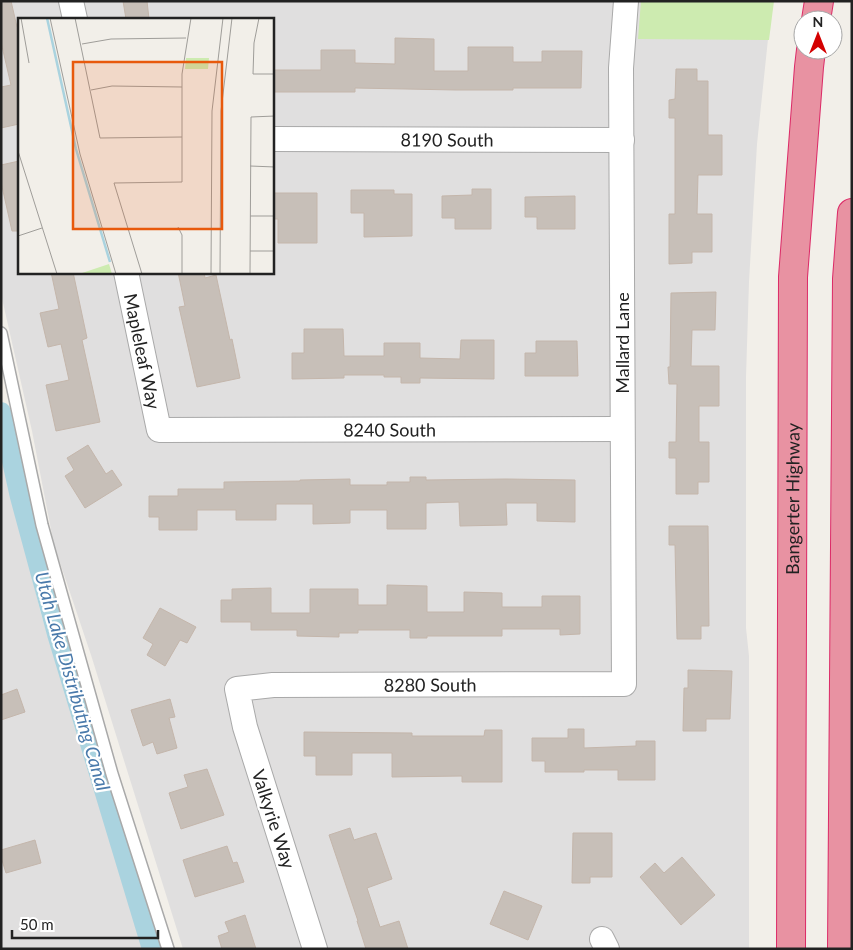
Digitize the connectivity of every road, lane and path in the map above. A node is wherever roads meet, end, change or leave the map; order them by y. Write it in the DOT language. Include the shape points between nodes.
graph roads {
  1 [pos="71,1"];
  2 [pos="626,1"];
  3 [pos="75,18"];
  4 [pos="810,60"];
  5 [pos="274,139"];
  6 [pos="622,140"];
  7 [pos="852,212"];
  8 [pos="126,274"];
  9 [pos="1,333"];
  10 [pos="622,429"];
  11 [pos="158,430"];
  12 [pos="624,684"];
  13 [pos="237,689"];
  14 [pos="168,949"];
  15 [pos="315,949"];
  16 [pos="791,949"];
  17 [pos="842,949"];
  1 -- 3 [label="street"];
  2 -- 6 [label="street, Mallard Lane" via="621,68"];
  4 -- 16 [label="highway, Bangerter Highway" via="793,277"];
  5 -- 6 [label="street, 8190 South"];
  6 -- 10 [label="street, Mallard Lane"];
  7 -- 17 [label="highway" via="847,280"];
  8 -- 11 [label="street, Mapleleaf Way"];
  9 -- 14 [label="lane" via="42,525 112,774"];
  10 -- 11 [label="street, 8240 South"];
  10 -- 12 [label="street, Mallard Lane"];
  12 -- 13 [label="street, 8280 South" via="274,685"];
  13 -- 15 [label="street, Valkyrie Way" via="245,727"];
}
